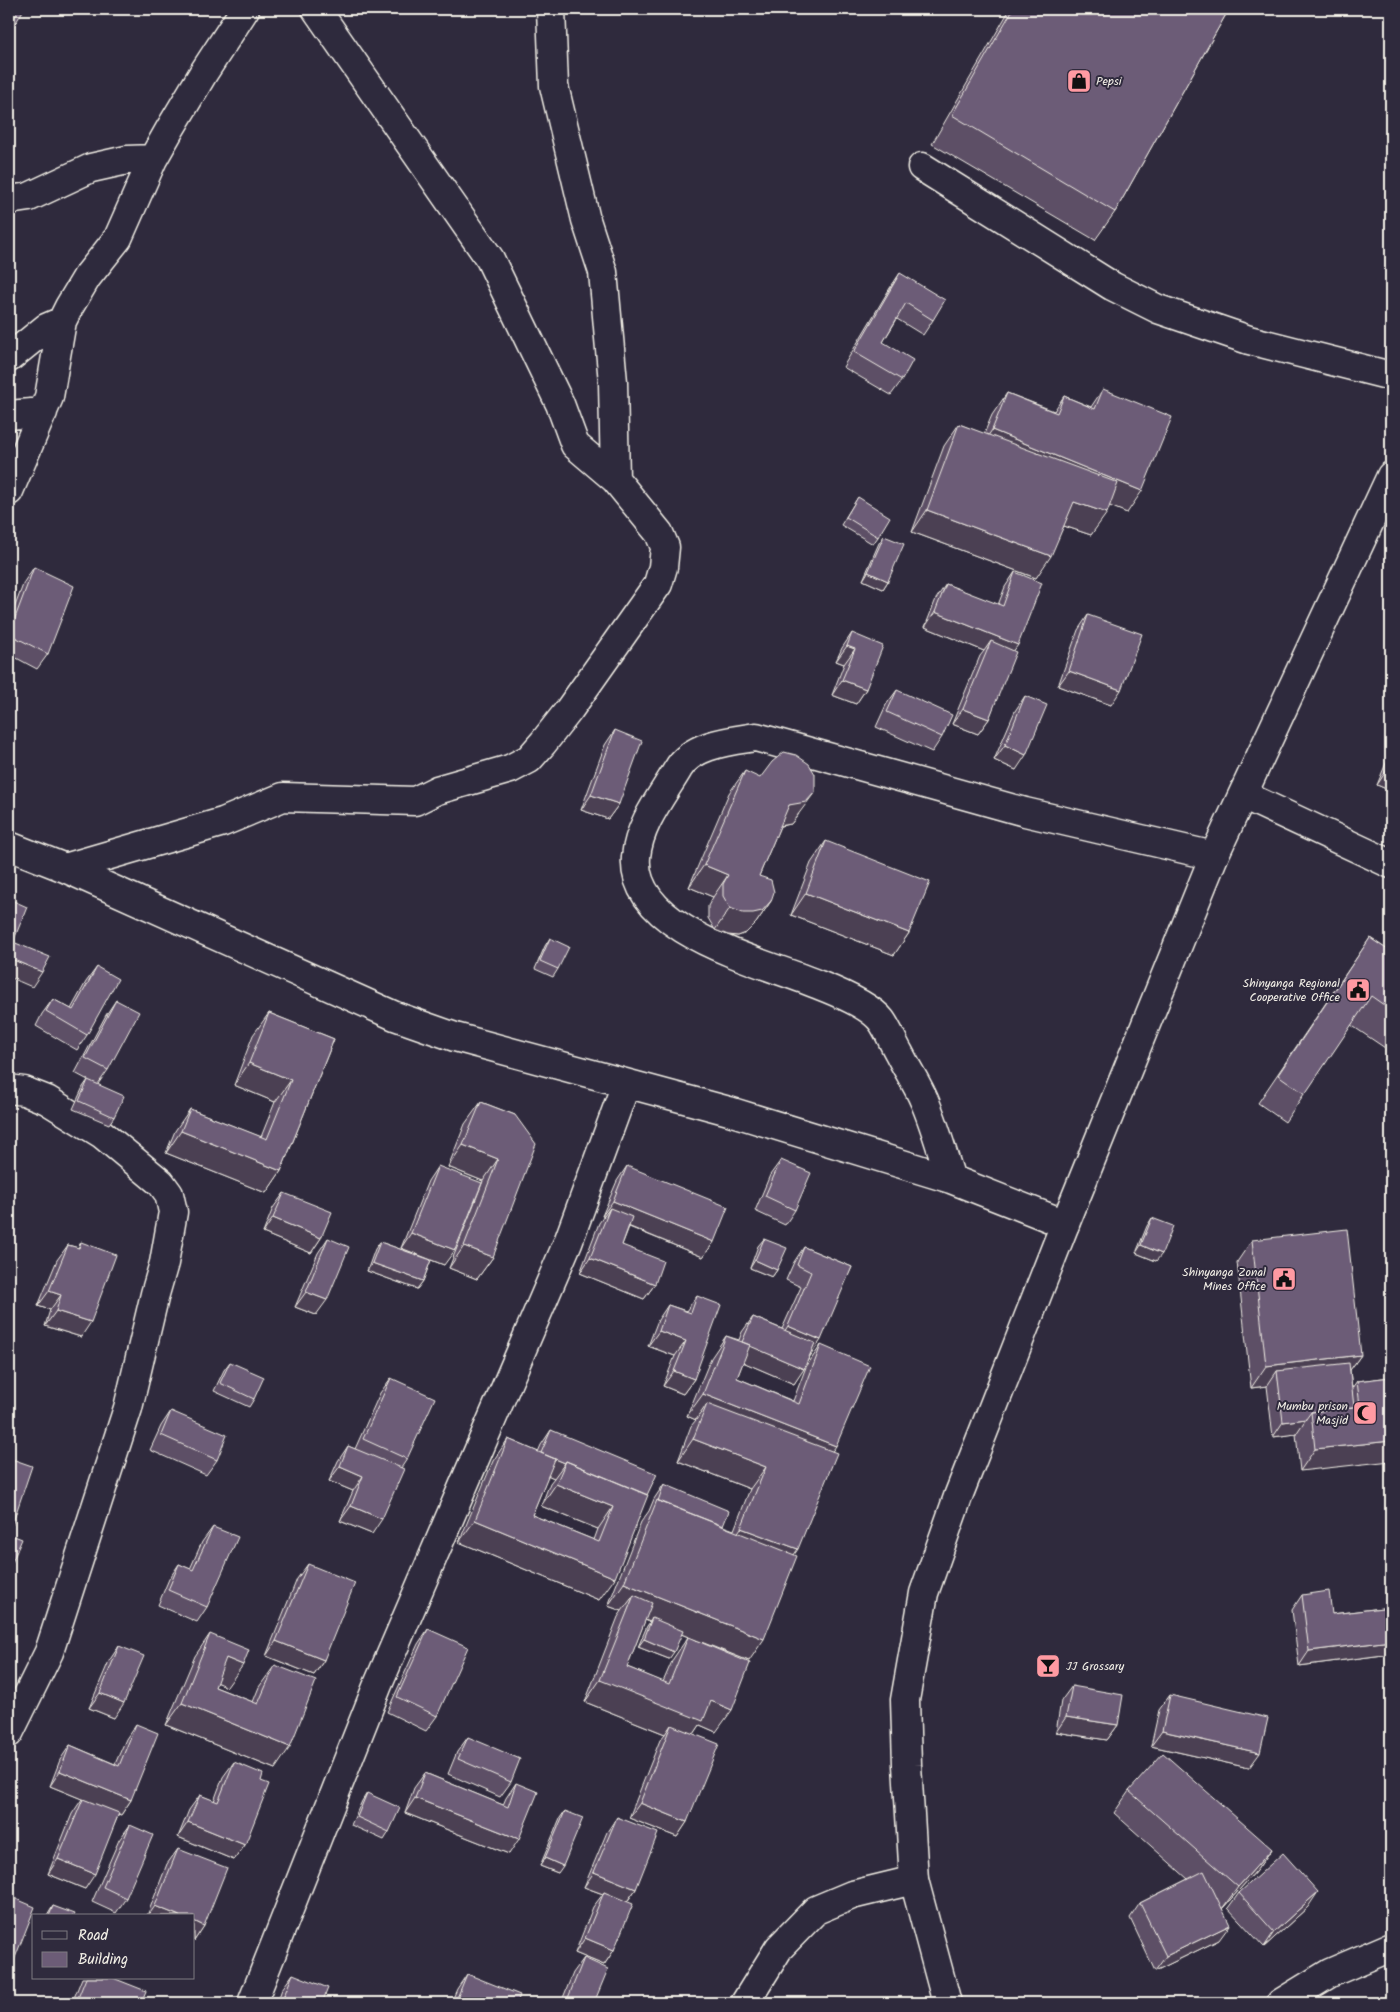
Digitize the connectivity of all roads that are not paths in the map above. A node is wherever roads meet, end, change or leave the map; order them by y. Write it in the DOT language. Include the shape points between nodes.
graph roads {
  1 [pos="245,9"];
  2 [pos="316,9"];
  3 [pos="550,9"];
  4 [pos="154,159"];
  5 [pos="922,167"];
  6 [pos="9,200"];
  7 [pos="62,321"];
  8 [pos="9,358"];
  9 [pos="1391,376"];
  10 [pos="43,412"];
  11 [pos="9,415"];
  12 [pos="1391,476"];
  13 [pos="615,479"];
  14 [pos="9,491"];
  15 [pos="1243,795"];
  16 [pos="9,846"];
  17 [pos="1214,856"];
  18 [pos="1391,864"];
  19 [pos="65,868"];
  20 [pos="626,1084"];
  21 [pos="9,1089"];
  22 [pos="951,1179"];
  23 [pos="1065,1224"];
  24 [pos="9,1733"];
  25 [pos="914,1880"];
  26 [pos="1391,1947"];
  27 [pos="252,2003"];
  28 [pos="745,2003"];
  29 [pos="947,2003"];
  30 [pos="1282,2003"];
  1 -- 4 [label="main road"];
  2 -- 13 [label="main road" via="490,259 560,404 575,445"];
  3 -- 13 [label="main road" via="554,86 586,220 603,272 612,382"];
  4 -- 6 [label="main road" via="127,160 91,168 29,197"];
  4 -- 7 [label="main road" via="118,238 75,294"];
  5 -- 9 [label="main road" via="1112,286 1158,309 1250,340"];
  7 -- 8 [label="main road" via="46,328"];
  7 -- 10 [label="main road" via="49,396"];
  10 -- 11 [label="main road"];
  10 -- 14 [label="main road"];
  12 -- 15 [label="main road"];
  13 -- 19 [label="main road" via="659,533 665,547 658,584 569,710 529,759 510,770 436,790 415,801 283,798 223,822"];
  15 -- 17 [label="main road"];
  15 -- 18 [label="main road"];
  16 -- 19 [label="main road"];
  17 -- 22 [label="main road" via="1025,812 756,737 695,752 681,764 640,838 636,873 648,897 663,915 697,938 850,998 880,1020 924,1100"];
  17 -- 23 [label="main road"];
  19 -- 20 [label="main road" via="396,1016 455,1037"];
  20 -- 22 [label="main road" via="729,1111"];
  20 -- 27 [label="main road" via="568,1242 377,1687"];
  21 -- 24 [label="main road" via="48,1100 102,1134 161,1183 173,1212 164,1263 128,1408 49,1652"];
  22 -- 23 [label="main road"];
  23 -- 25 [label="main road" via="959,1494 924,1593 905,1700"];
  25 -- 28 [label="main road" via="852,1895 816,1910 780,1948"];
  25 -- 29 [label="main road"];
  26 -- 30 [label="main road" via="1330,1973"];
}
